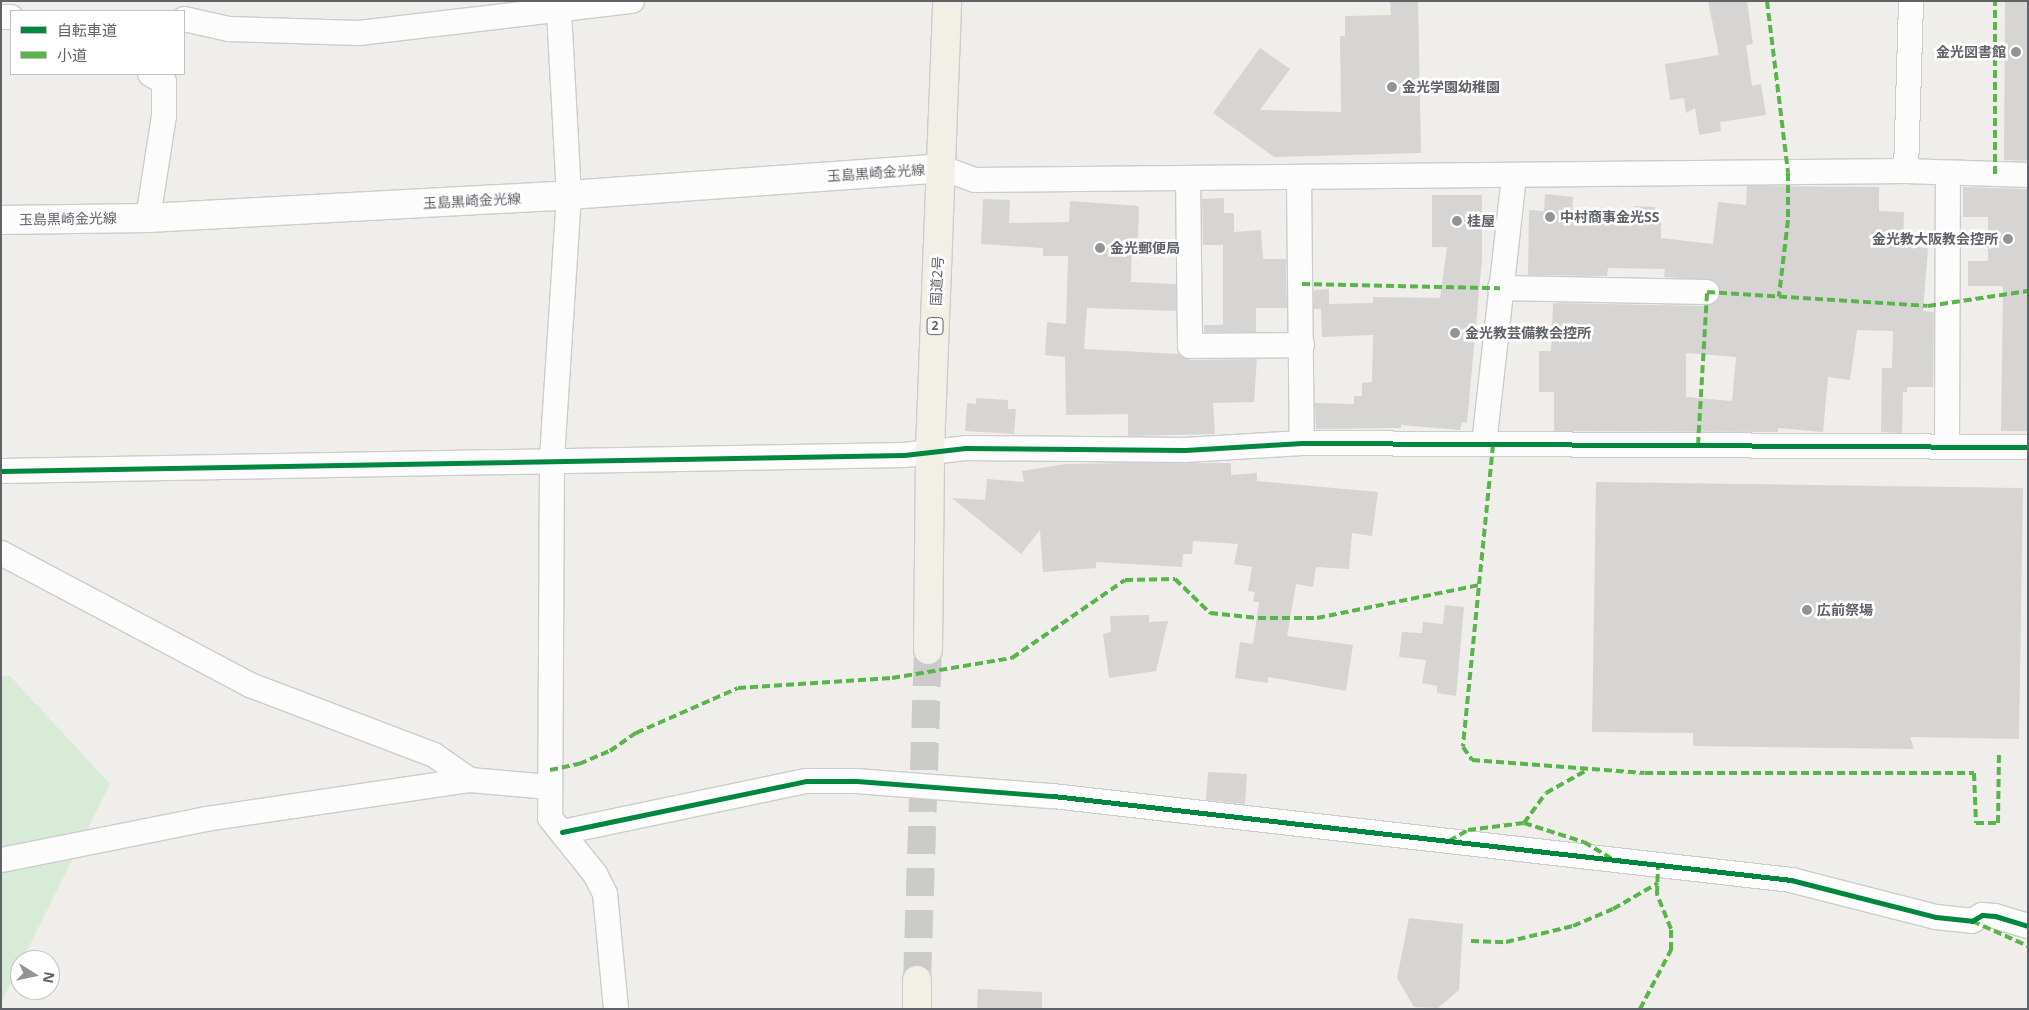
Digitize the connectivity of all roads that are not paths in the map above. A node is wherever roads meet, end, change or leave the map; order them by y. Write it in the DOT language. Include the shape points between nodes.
graph roads {
  1 [pos="632,1"];
  2 [pos="947,1"];
  3 [pos="1911,1"];
  4 [pos="559,11"];
  5 [pos="185,19"];
  6 [pos="152,75"];
  7 [pos="942,168"];
  8 [pos="1906,171"];
  9 [pos="1948,172"];
  10 [pos="2028,175"];
  11 [pos="1514,176"];
  12 [pos="1188,178"];
  13 [pos="1299,178"];
  14 [pos="569,195"];
  15 [pos="148,218"];
  16 [pos="1,220"];
  17 [pos="1500,288"];
  18 [pos="1707,292"];
  19 [pos="1302,345"];
  20 [pos="1302,443"];
  21 [pos="1484,444"];
  22 [pos="1948,446"];
  23 [pos="2028,447"];
  24 [pos="930,450"];
  25 [pos="552,460"];
  26 [pos="1,471"];
  27 [pos="1,553"];
  28 [pos="928,650"];
  29 [pos="470,780"];
  30 [pos="549,787"];
  31 [pos="562,832"];
  32 [pos="1,860"];
  33 [pos="2028,926"];
  34 [pos="917,980"];
  35 [pos="616,1009"];
  36 [pos="917,1009"];
  1 -- 4 [label="street"];
  2 -- 7 [label="highway, 国道2号 / 2"];
  3 -- 8 [label="street"];
  4 -- 5 [label="street" via="359,33 229,29"];
  4 -- 14 [label="street" via="568,107"];
  6 -- 15 [label="street" via="164,82 164,116"];
  7 -- 12 [label="street" via="975,180"];
  7 -- 14 [label="main road, 玉島黒崎金光線"];
  7 -- 24 [label="highway, 国道2号 / 2"];
  8 -- 9 [label="street"];
  8 -- 11 [label="street"];
  9 -- 10 [label="street"];
  9 -- 22 [label="street"];
  11 -- 13 [label="street"];
  11 -- 17 [label="street"];
  12 -- 13 [label="street"];
  12 -- 19 [label="street" via="1190,346"];
  13 -- 19 [label="street"];
  14 -- 15 [label="main road, 玉島黒崎金光線"];
  14 -- 25 [label="street"];
  15 -- 16 [label="main road, 玉島黒崎金光線"];
  17 -- 18 [label="street"];
  17 -- 21 [label="street"];
  19 -- 20 [label="street"];
  20 -- 21 [label="street"];
  20 -- 24 [label="street" via="1185,450"];
  21 -- 22 [label="street"];
  22 -- 23 [label="street"];
  24 -- 25 [label="street" via="904,455"];
  24 -- 28 [label="highway, 国道2号 / 2"];
  25 -- 26 [label="street"];
  25 -- 30 [label="street" via="553,718"];
  27 -- 29 [label="street" via="250,685 434,755"];
  29 -- 30 [label="street"];
  29 -- 32 [label="street" via="206,819"];
  30 -- 31 [label="street" via="550,818"];
  31 -- 33 [label="street" via="806,782 856,781 1052,796 1791,880 1936,916 1972,921 1982,915 1995,916"];
  31 -- 35 [label="street" via="596,874 605,894"];
  34 -- 36 [label="highway"];
}
